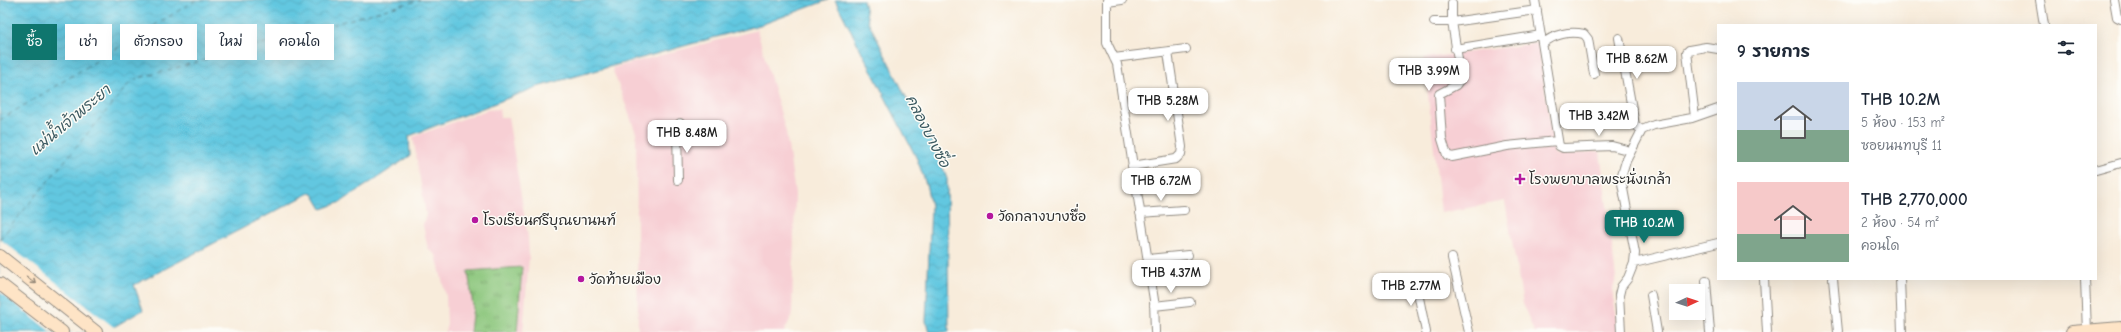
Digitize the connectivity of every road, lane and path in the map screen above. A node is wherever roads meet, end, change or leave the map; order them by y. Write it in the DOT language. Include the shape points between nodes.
graph roads {
  1 [pos="1122,0"];
  2 [pos="1535,0"];
  3 [pos="2040,0"];
  4 [pos="2114,0"];
  5 [pos="1107,1"];
  6 [pos="1452,4"];
  7 [pos="1537,10"];
  8 [pos="2121,19"];
  9 [pos="1434,22"];
  10 [pos="1452,22"];
  11 [pos="2044,24"];
  12 [pos="1541,34"];
  13 [pos="1620,38"];
  14 [pos="1543,44"];
  15 [pos="1455,49"];
  16 [pos="1717,49"];
  17 [pos="1186,50"];
  18 [pos="1168,52"];
  19 [pos="1114,58"];
  20 [pos="1594,74"];
  21 [pos="1717,109"];
  22 [pos="1694,117"];
  23 [pos="680,123"];
  24 [pos="1642,130"];
  25 [pos="1557,141"];
  26 [pos="1631,150"];
  27 [pos="2121,163"];
  28 [pos="1132,166"];
  29 [pos="2097,170"];
  30 [pos="678,180"];
  31 [pos="1184,210"];
  32 [pos="1140,213"];
  33 [pos="1717,242"];
  34 [pos="1188,255"];
  35 [pos="0,256"];
  36 [pos="1452,258"];
  37 [pos="1148,259"];
  38 [pos="1634,263"];
  39 [pos="1415,278"];
  40 [pos="1764,280"];
  41 [pos="1833,280"];
  42 [pos="1900,280"];
  43 [pos="2085,280"];
  44 [pos="1706,281"];
  45 [pos="0,284"];
  46 [pos="1651,295"];
  47 [pos="1190,302"];
  48 [pos="1154,306"];
  49 [pos="2121,328"];
  50 [pos="2087,331"];
  51 [pos="62,332"];
  52 [pos="96,332"];
  53 [pos="1155,332"];
  54 [pos="1426,332"];
  55 [pos="1469,332"];
  56 [pos="1621,332"];
  57 [pos="1657,332"];
  58 [pos="1710,332"];
  59 [pos="1767,332"];
  60 [pos="1838,332"];
  61 [pos="1902,332"];
  62 [pos="2072,332"];
  1 -- 5 [label="street"];
  2 -- 7 [label="street"];
  3 -- 11 [label="street"];
  4 -- 8 [label="street" via="2118,17"];
  5 -- 19 [label="street" via="1107,43"];
  6 -- 10 [label="street"];
  7 -- 10 [label="street"];
  7 -- 12 [label="street"];
  9 -- 10 [label="street"];
  10 -- 15 [label="street"];
  12 -- 14 [label="street"];
  12 -- 15 [label="street"];
  13 -- 24 [label="street" via="1635,125"];
  14 -- 20 [label="street" via="1552,36 1584,34 1588,39"];
  14 -- 25 [label="street"];
  15 -- 25 [label="street" via="1461,78 1456,85 1439,94 1438,98 1442,139 1447,154 1452,157 1507,146"];
  16 -- 22 [label="street" via="1706,47 1687,52"];
  17 -- 18 [label="street"];
  18 -- 19 [label="street"];
  18 -- 28 [label="street" via="1181,154 1176,159"];
  19 -- 28 [label="street"];
  21 -- 22 [label="street"];
  22 -- 24 [label="street"];
  23 -- 30 [label="street" via="677,128"];
  24 -- 26 [label="street"];
  25 -- 26 [label="street" via="1563,148 1612,146"];
  26 -- 38 [label="street" via="1621,178 1635,254"];
  27 -- 29 [label="street"];
  28 -- 32 [label="street"];
  31 -- 32 [label="street"];
  32 -- 37 [label="street"];
  33 -- 38 [label="street"];
  34 -- 37 [label="street"];
  35 -- 52 [label="main road, one-way"];
  36 -- 55 [label="street"];
  37 -- 48 [label="street"];
  38 -- 56 [label="street" via="1619,295"];
  39 -- 54 [label="street"];
  40 -- 59 [label="street"];
  41 -- 60 [label="street"];
  42 -- 61 [label="street"];
  43 -- 50 [label="street"];
  44 -- 58 [label="street"];
  45 -- 51 [label="main road"];
  46 -- 57 [label="street"];
  47 -- 48 [label="street"];
  48 -- 53 [label="street"];
  49 -- 50 [label="main road"];
  50 -- 62 [label="main road"];
}
